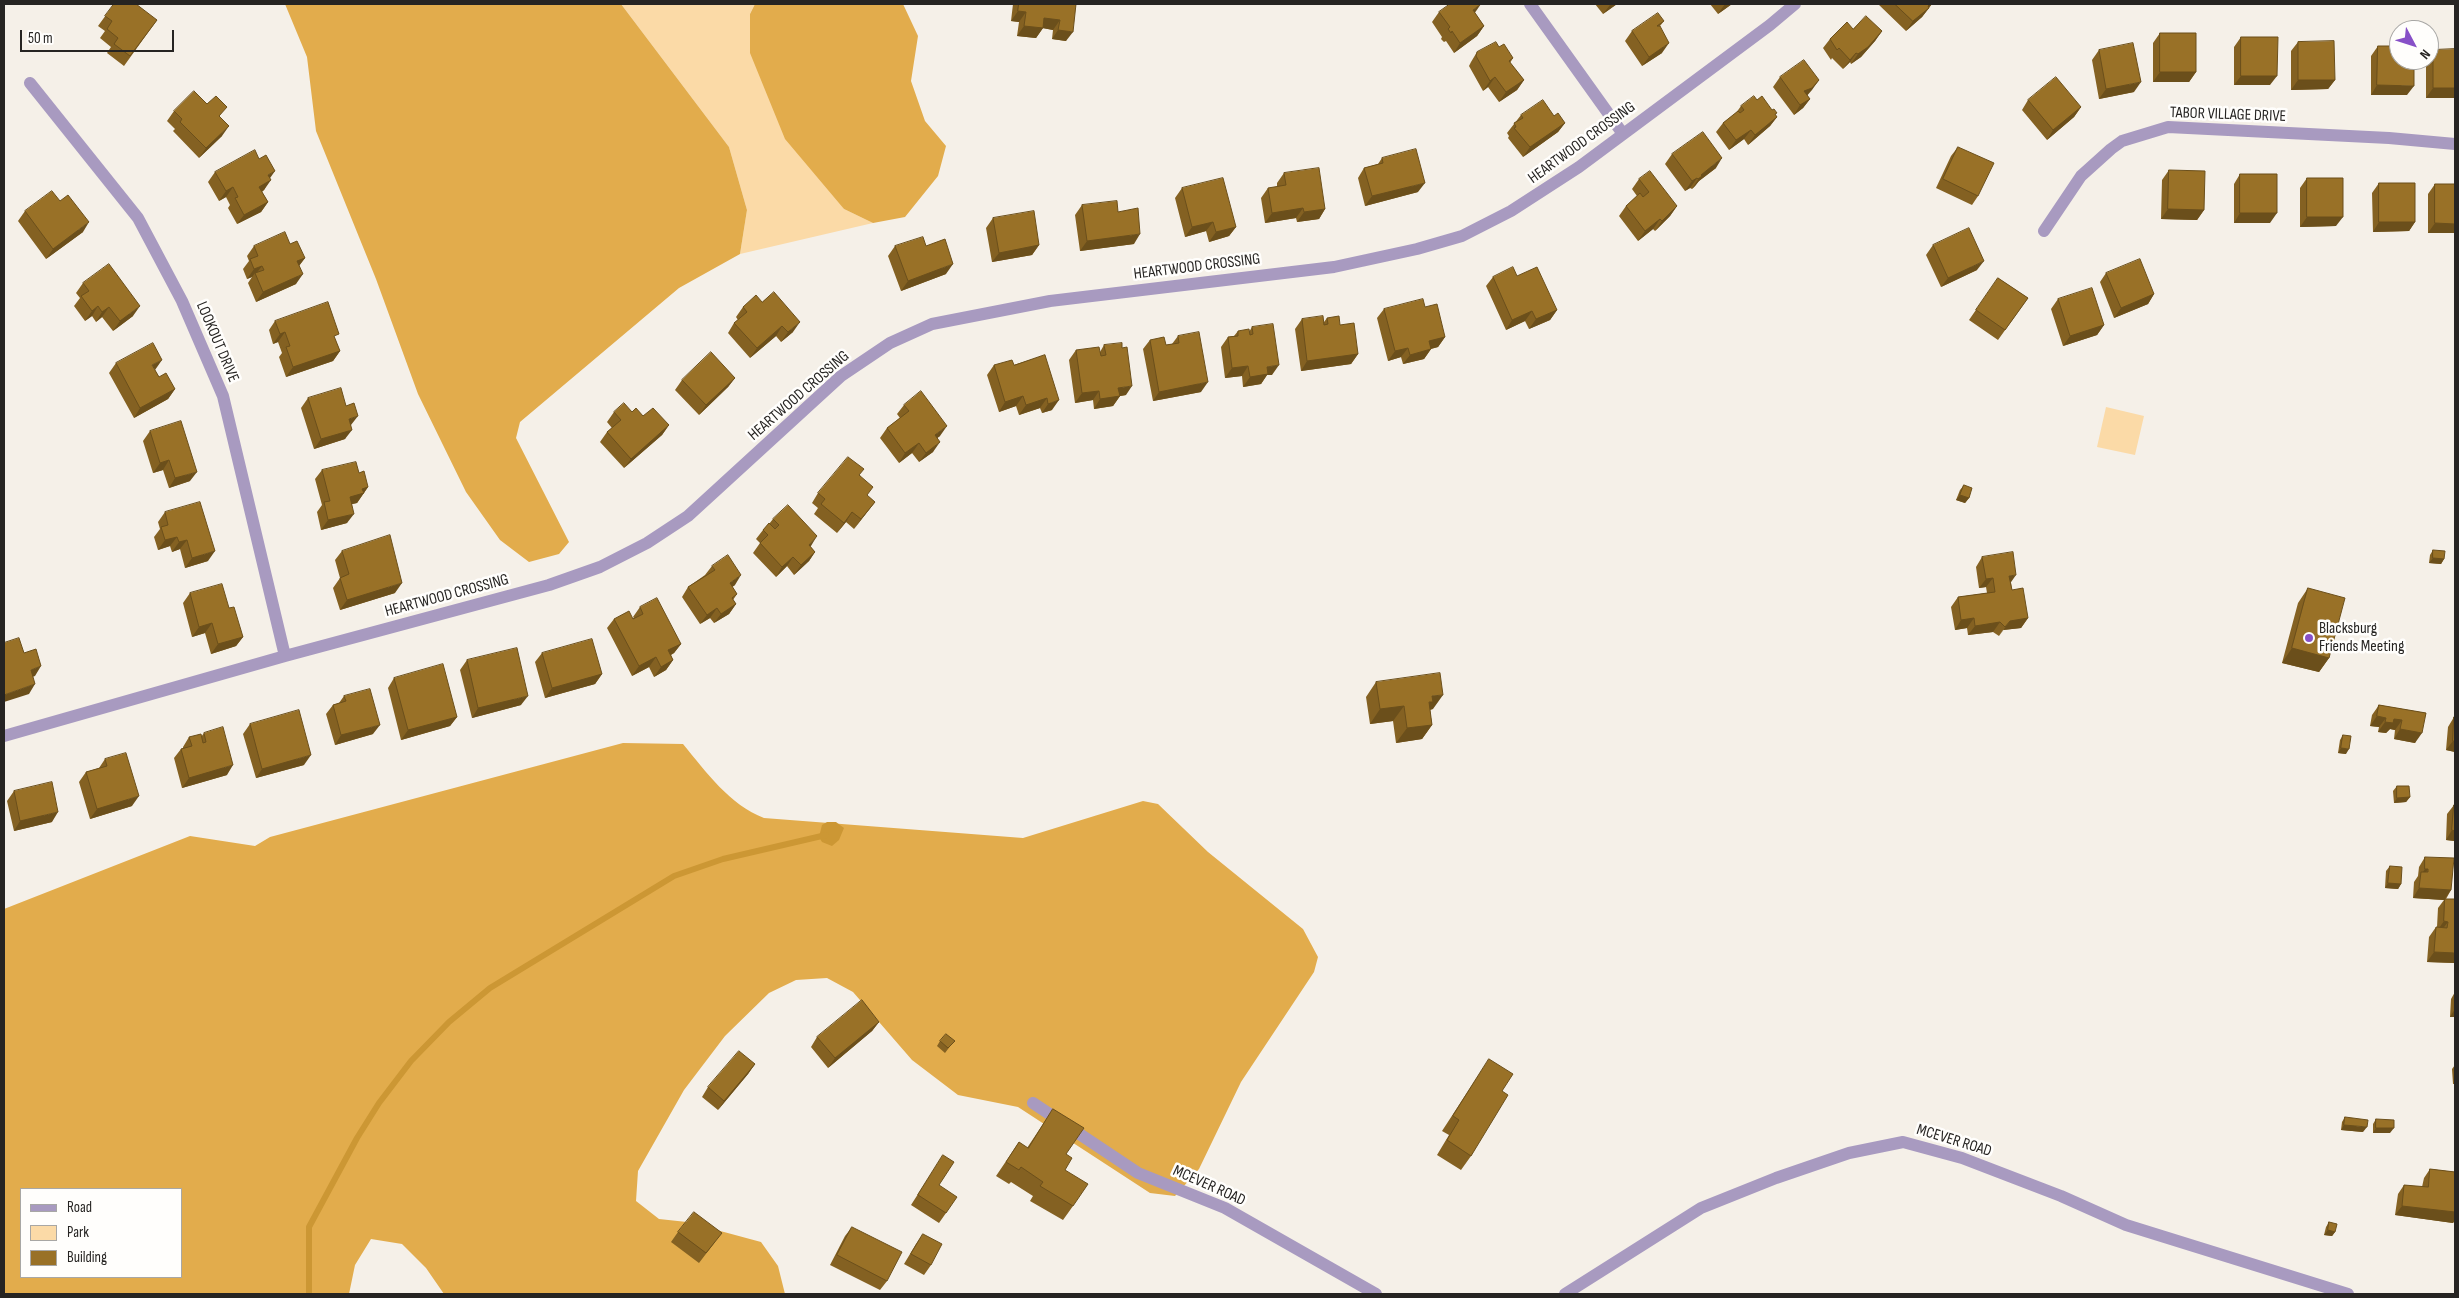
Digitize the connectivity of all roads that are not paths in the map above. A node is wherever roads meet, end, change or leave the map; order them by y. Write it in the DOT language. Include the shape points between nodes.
graph roads {
  1 [pos="1530,4"];
  2 [pos="1794,4"];
  3 [pos="30,83"];
  4 [pos="1623,134"];
  5 [pos="2455,144"];
  6 [pos="2044,231"];
  7 [pos="286,656"];
  8 [pos="4,736"];
  9 [pos="1033,1104"];
  10 [pos="1376,1294"];
  11 [pos="1565,1294"];
  12 [pos="2348,1294"];
  1 -- 4 [label="street"];
  2 -- 4 [label="street, HEARTWOOD CROSSING"];
  3 -- 7 [label="street, LOOKOUT DRIVE" via="138,218 182,301 223,396"];
  4 -- 7 [label="street, HEARTWOOD CROSSING" via="1512,211 1462,236 1417,249 1334,267 1050,301 932,324 890,343 841,376 688,516 648,543 600,567 548,585"];
  5 -- 6 [label="street, TABOR VILLAGE DRIVE" via="2168,128 2122,141 2111,149 2081,176"];
  7 -- 8 [label="street, HEARTWOOD CROSSING"];
  9 -- 10 [label="street, MCEVER ROAD" via="1138,1173 1225,1208"];
  11 -- 12 [label="street, MCEVER ROAD" via="1701,1208 1840,1156 1902,1142 1962,1158 2126,1225"];
}
